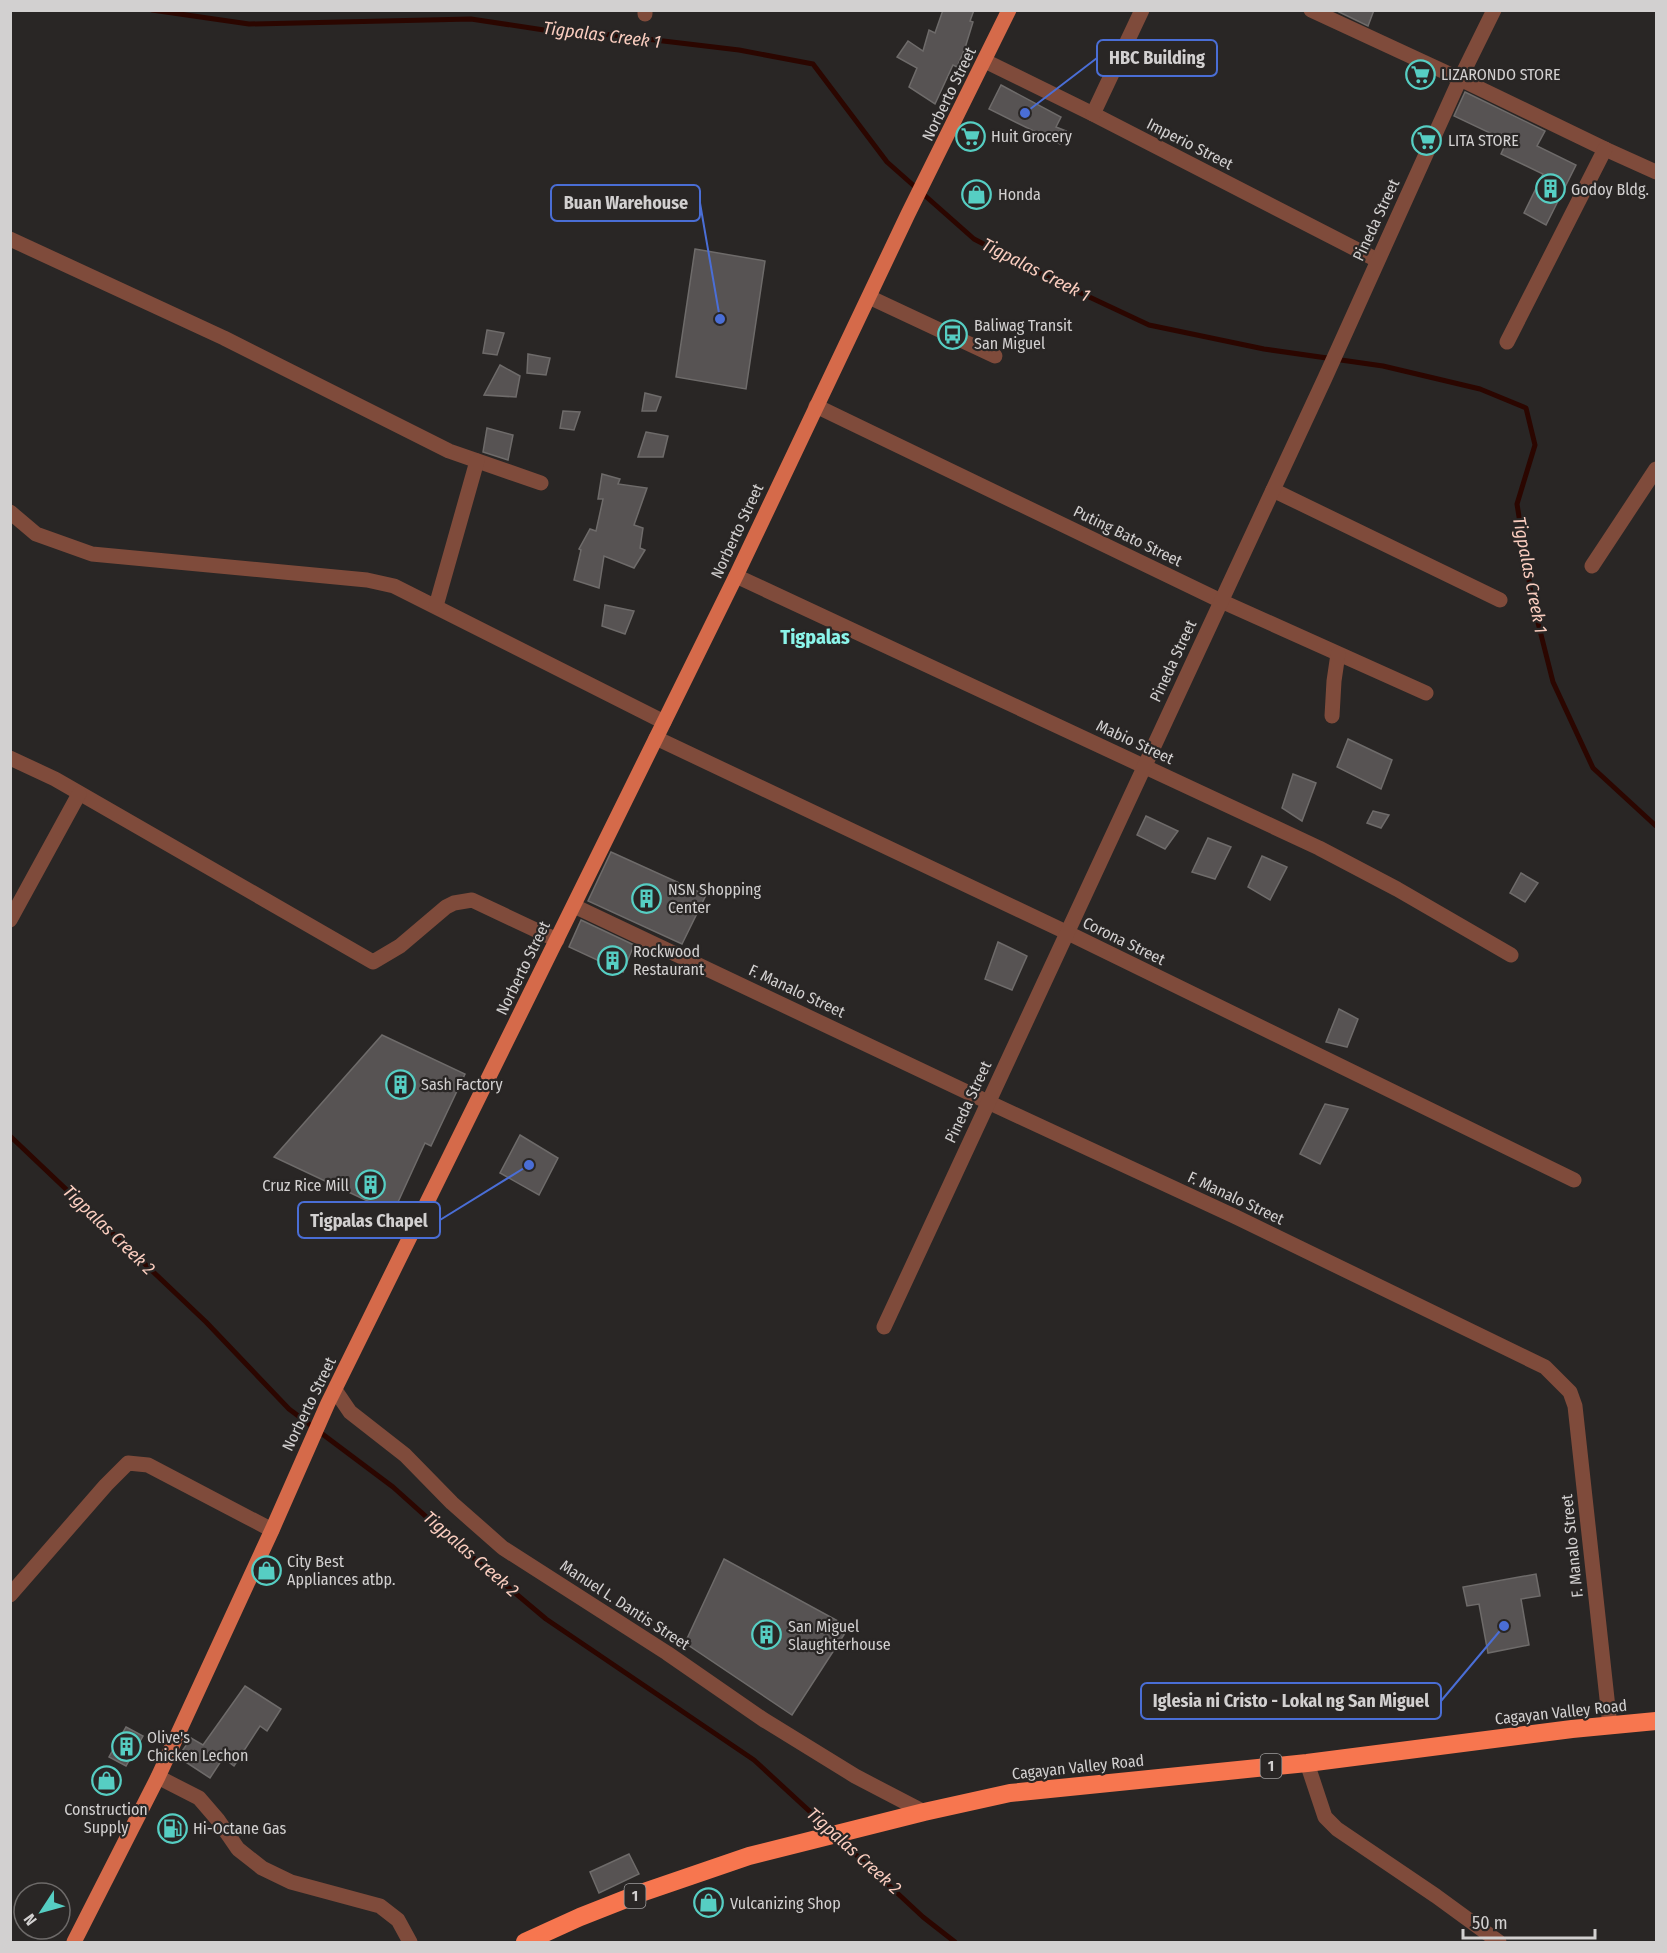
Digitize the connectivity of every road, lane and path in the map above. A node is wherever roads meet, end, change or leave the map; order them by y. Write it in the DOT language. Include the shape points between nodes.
graph roads {
  1 [pos="1009,10"];
  2 [pos="1142,10"];
  3 [pos="1311,10"];
  4 [pos="1494,10"];
  5 [pos="985,61"];
  6 [pos="1460,79"];
  7 [pos="1093,114"];
  8 [pos="1605,149"];
  9 [pos="1656,172"];
  10 [pos="10,239"];
  11 [pos="1377,260"];
  12 [pos="869,297"];
  13 [pos="1507,342"];
  14 [pos="995,356"];
  15 [pos="816,406"];
  16 [pos="477,461"];
  17 [pos="1656,469"];
  18 [pos="541,483"];
  19 [pos="1274,490"];
  20 [pos="10,512"];
  21 [pos="1592,566"];
  22 [pos="736,576"];
  23 [pos="1500,600"];
  24 [pos="1221,601"];
  25 [pos="436,606"];
  26 [pos="1338,654"];
  27 [pos="1426,693"];
  28 [pos="1332,716"];
  29 [pos="664,722"];
  30 [pos="656,738"];
  31 [pos="10,758"];
  32 [pos="1144,766"];
  33 [pos="80,794"];
  34 [pos="574,906"];
  35 [pos="10,920"];
  36 [pos="1068,933"];
  37 [pos="557,940"];
  38 [pos="1511,955"];
  39 [pos="988,1102"];
  40 [pos="1574,1180"];
  41 [pos="884,1327"];
  42 [pos="332,1397"];
  43 [pos="272,1530"];
  44 [pos="10,1595"];
  45 [pos="1656,1721"];
  46 [pos="1610,1726"];
  47 [pos="1307,1763"];
  48 [pos="158,1777"];
  49 [pos="924,1812"];
  50 [pos="74,1942"];
  51 [pos="410,1942"];
  52 [pos="525,1942"];
  53 [pos="1498,1942"];
  1 -- 5 [label="main road, Norberto Street"];
  2 -- 7 [label="street"];
  3 -- 6 [label="street"];
  4 -- 6 [label="street, Pineda Street"];
  5 -- 7 [label="street, Imperio Street"];
  5 -- 12 [label="main road, Norberto Street"];
  6 -- 8 [label="street"];
  6 -- 11 [label="street, Pineda Street"];
  7 -- 11 [label="street, Imperio Street"];
  8 -- 9 [label="street"];
  8 -- 13 [label="street"];
  10 -- 16 [label="street"];
  11 -- 19 [label="street, Pineda Street"];
  12 -- 14 [label="street"];
  12 -- 15 [label="main road, Norberto Street"];
  15 -- 22 [label="main road, Norberto Street"];
  15 -- 24 [label="street, Puting Bato Street"];
  16 -- 18 [label="street"];
  16 -- 25 [label="street"];
  17 -- 21 [label="street"];
  19 -- 23 [label="street"];
  19 -- 24 [label="street, Pineda Street"];
  20 -- 25 [label="street" via="36,534 92,554 368,580 394,586"];
  22 -- 29 [label="main road, Norberto Street"];
  22 -- 32 [label="street, Mabio Street"];
  24 -- 26 [label="street, Puting Bato Street"];
  24 -- 32 [label="street, Pineda Street"];
  25 -- 29 [label="street"];
  26 -- 27 [label="street, Puting Bato Street"];
  26 -- 28 [label="street"];
  29 -- 30 [label="main road, Norberto Street"];
  30 -- 34 [label="main road, Norberto Street"];
  30 -- 36 [label="street, Corona Street"];
  31 -- 33 [label="street"];
  32 -- 36 [label="street, Pineda Street"];
  32 -- 38 [label="street, Mabio Street" via="1319,848"];
  33 -- 35 [label="street"];
  33 -- 37 [label="street" via="373,962 400,946 446,906 472,900"];
  34 -- 37 [label="main road, Norberto Street"];
  34 -- 39 [label="street, F. Manalo Street"];
  36 -- 39 [label="street, Pineda Street"];
  36 -- 40 [label="street, Corona Street"];
  37 -- 42 [label="main road, Norberto Street"];
  39 -- 41 [label="street, Pineda Street"];
  39 -- 46 [label="street, F. Manalo Street" via="1438,1315 1545,1367 1558,1379 1570,1392 1575,1406"];
  42 -- 43 [label="main road, Norberto Street"];
  42 -- 49 [label="street, Manuel L. Dantis Street" via="405,1455 503,1548 765,1720 855,1776"];
  43 -- 44 [label="street" via="148,1465 128,1463"];
  43 -- 48 [label="main road, Norberto Street"];
  45 -- 46 [label="highway, Cagayan Valley Road / 1"];
  46 -- 47 [label="highway, Cagayan Valley Road / 1"];
  47 -- 49 [label="highway, Cagayan Valley Road / 1" via="1010,1793"];
  47 -- 53 [label="street" via="1325,1817"];
  48 -- 50 [label="main road, Norberto Street"];
  48 -- 51 [label="street" via="199,1798 238,1849 262,1868 291,1882 380,1906 398,1920"];
  49 -- 52 [label="highway, Cagayan Valley Road / 1" via="748,1856 631,1897"];
}
